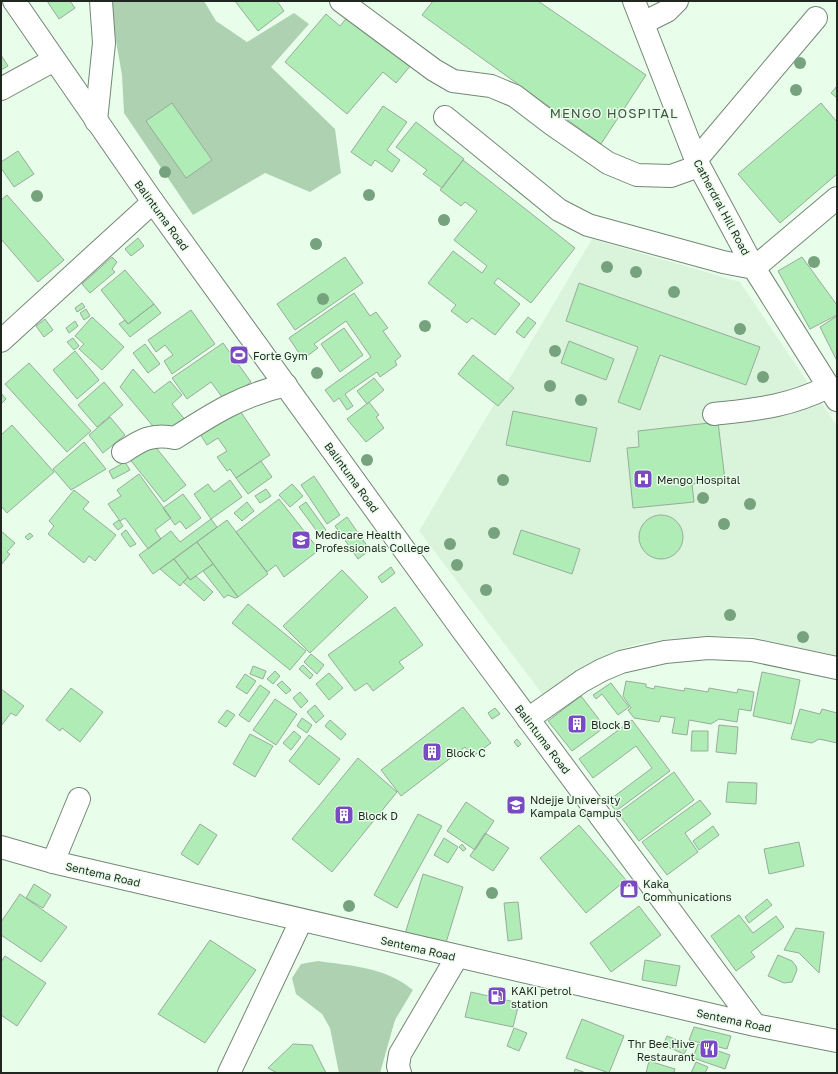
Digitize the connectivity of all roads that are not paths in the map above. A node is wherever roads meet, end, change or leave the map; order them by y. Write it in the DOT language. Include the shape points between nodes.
graph roads {
  1 [pos="14,1"];
  2 [pos="101,1"];
  3 [pos="341,1"];
  4 [pos="634,1"];
  5 [pos="677,1"];
  6 [pos="816,18"];
  7 [pos="643,23"];
  8 [pos="54,60"];
  9 [pos="1,89"];
  10 [pos="445,117"];
  11 [pos="96,121"];
  12 [pos="698,163"];
  13 [pos="153,202"];
  14 [pos="834,207"];
  15 [pos="754,268"];
  16 [pos="1,342"];
  17 [pos="286,385"];
  18 [pos="833,393"];
  19 [pos="714,414"];
  20 [pos="123,452"];
  21 [pos="837,668"];
  22 [pos="528,719"];
  23 [pos="79,799"];
  24 [pos="1,847"];
  25 [pos="53,862"];
  26 [pos="301,921"];
  27 [pos="458,958"];
  28 [pos="755,1025"];
  29 [pos="837,1041"];
  30 [pos="229,1073"];
  31 [pos="400,1073"];
  1 -- 8 [label="main road, Balintuma Road"];
  2 -- 11 [label="main road" via="104,43"];
  3 -- 12 [label="main road" via="434,70 453,81 491,86 515,96 608,163 637,175 671,176"];
  4 -- 7 [label="main road, Catherdral Hill Road"];
  5 -- 7 [label="main road" via="667,11"];
  6 -- 12 [label="main road"];
  7 -- 12 [label="main road, Catherdral Hill Road"];
  8 -- 9 [label="main road"];
  8 -- 11 [label="main road, Balintuma Road"];
  10 -- 15 [label="main road" via="559,210 588,225"];
  11 -- 13 [label="main road, Balintuma Road"];
  12 -- 15 [label="main road, Catherdral Hill Road"];
  13 -- 16 [label="main road"];
  13 -- 17 [label="main road, Balintuma Road"];
  14 -- 15 [label="main road"];
  15 -- 18 [label="main road, Catherdral Hill Road"];
  17 -- 20 [label="main road" via="240,399 175,438 163,436 143,439"];
  17 -- 22 [label="main road, Balintuma Road"];
  18 -- 19 [label="main road" via="775,407"];
  21 -- 22 [label="main road" via="752,650 708,648 666,652 621,662 602,670"];
  22 -- 28 [label="main road, Balintuma Road"];
  23 -- 25 [label="main road"];
  24 -- 25 [label="main road, Sentema Road"];
  25 -- 26 [label="main road, Sentema Road"];
  26 -- 27 [label="main road, Sentema Road"];
  26 -- 30 [label="main road"];
  27 -- 28 [label="main road, Sentema Road"];
  27 -- 31 [label="main road" via="400,1054"];
  28 -- 29 [label="main road, Sentema Road"];
}
